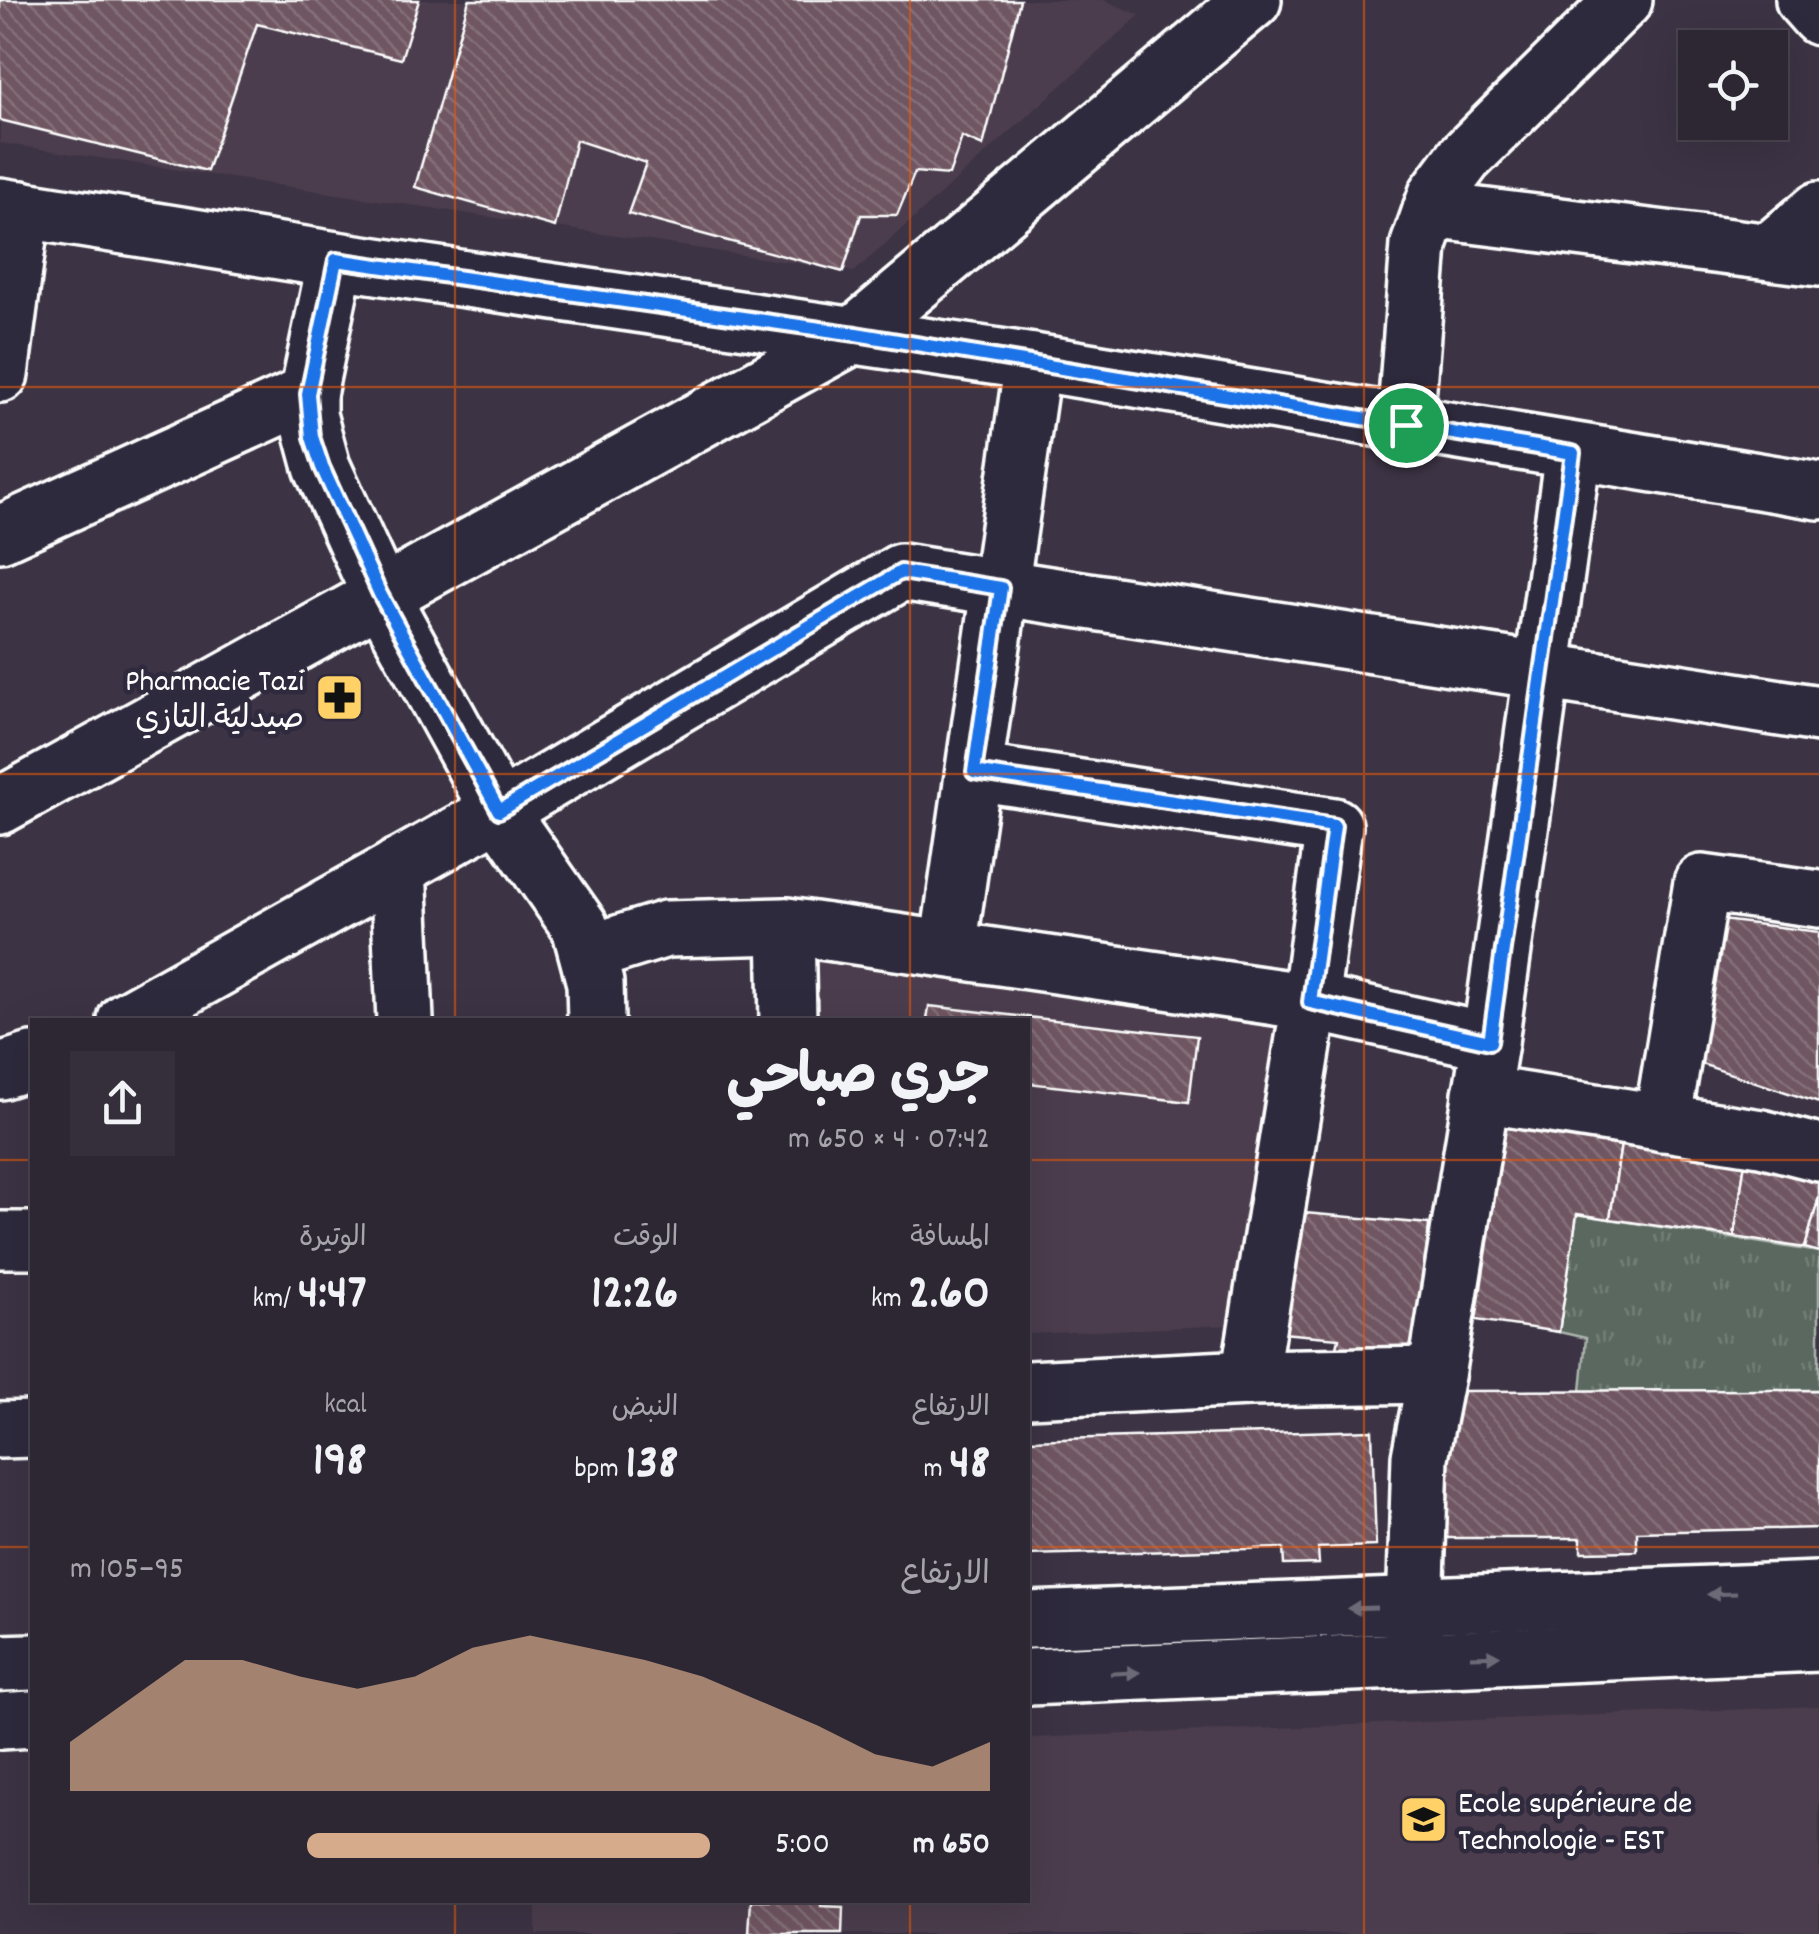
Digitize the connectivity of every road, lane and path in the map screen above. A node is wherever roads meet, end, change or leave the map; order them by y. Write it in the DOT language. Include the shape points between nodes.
graph roads {
  1 [pos="1624,0"];
  2 [pos="1804,0"];
  3 [pos="1234,4"];
  4 [pos="1819,17"];
  5 [pos="11,208"];
  6 [pos="1431,210"];
  7 [pos="1819,210"];
  8 [pos="1794,255"];
  9 [pos="336,260"];
  10 [pos="856,334"];
  11 [pos="1034,362"];
  12 [pos="0,374"];
  13 [pos="308,394"];
  14 [pos="1406,425"];
  15 [pos="1573,453"];
  16 [pos="1819,491"];
  17 [pos="0,534"];
  18 [pos="1001,588"];
  19 [pos="380,594"];
  20 [pos="1542,671"];
  21 [pos="1819,714"];
  22 [pos="974,772"];
  23 [pos="0,806"];
  24 [pos="499,811"];
  25 [pos="398,867"];
  26 [pos="1819,898"];
  27 [pos="786,926"];
  28 [pos="948,950"];
  29 [pos="590,954"];
  30 [pos="1310,1002"];
  31 [pos="130,1018"];
  32 [pos="405,1018"];
  33 [pos="596,1018"];
  34 [pos="788,1018"];
  35 [pos="30,1062"];
  36 [pos="1485,1068"];
  37 [pos="0,1071"];
  38 [pos="1662,1122"];
  39 [pos="1819,1154"];
  40 [pos="0,1240"];
  41 [pos="30,1240"];
  42 [pos="1436,1375"];
  43 [pos="1249,1378"];
  44 [pos="1030,1389"];
  45 [pos="30,1429"];
  46 [pos="0,1430"];
  47 [pos="1819,1590"];
  48 [pos="1030,1620"];
  49 [pos="1414,1632"];
  50 [pos="1819,1644"];
  51 [pos="30,1662"];
  52 [pos="0,1663"];
  53 [pos="1030,1677"];
  54 [pos="30,1720"];
  55 [pos="0,1721"];
  1 -- 6 [label="street" via="1464,158"];
  2 -- 4 [label="street"];
  3 -- 10 [label="street"];
  5 -- 9 [label="street"];
  5 -- 12 [label="street"];
  6 -- 8 [label="street"];
  6 -- 14 [label="street" via="1419,246"];
  7 -- 8 [label="street"];
  9 -- 10 [label="street"];
  9 -- 13 [label="street"];
  10 -- 11 [label="street"];
  10 -- 19 [label="street"];
  11 -- 14 [label="street"];
  11 -- 18 [label="street"];
  13 -- 17 [label="street"];
  13 -- 19 [label="street" via="322,467"];
  14 -- 15 [label="street"];
  15 -- 16 [label="street"];
  15 -- 20 [label="street"];
  18 -- 20 [label="street"];
  18 -- 22 [label="street"];
  18 -- 24 [label="street" via="901,572"];
  19 -- 23 [label="street"];
  19 -- 24 [label="street"];
  20 -- 21 [label="street"];
  20 -- 36 [label="street"];
  22 -- 28 [label="street"];
  22 -- 30 [label="street" via="1334,826"];
  24 -- 25 [label="street"];
  24 -- 29 [label="street" via="580,927"];
  25 -- 31 [label="street"];
  25 -- 32 [label="street"];
  26 -- 38 [label="street" via="1702,883"];
  27 -- 28 [label="street"];
  27 -- 29 [label="street" via="666,929"];
  27 -- 34 [label="street"];
  28 -- 30 [label="street"];
  29 -- 33 [label="street"];
  30 -- 36 [label="street"];
  30 -- 43 [label="street"];
  35 -- 37 [label="street"];
  36 -- 38 [label="street"];
  36 -- 42 [label="street"];
  38 -- 39 [label="street"];
  40 -- 41 [label="street"];
  42 -- 43 [label="street"];
  42 -- 49 [label="street" via="1420,1457"];
  43 -- 44 [label="street"];
  45 -- 46 [label="street"];
  47 -- 49 [label="street, one-way"];
  49 -- 48 [label="street, one-way"];
  49 -- 50 [label="street, one-way"];
  53 -- 49 [label="street, one-way"];
  51 -- 52 [label="street"];
  54 -- 55 [label="street"];
}
